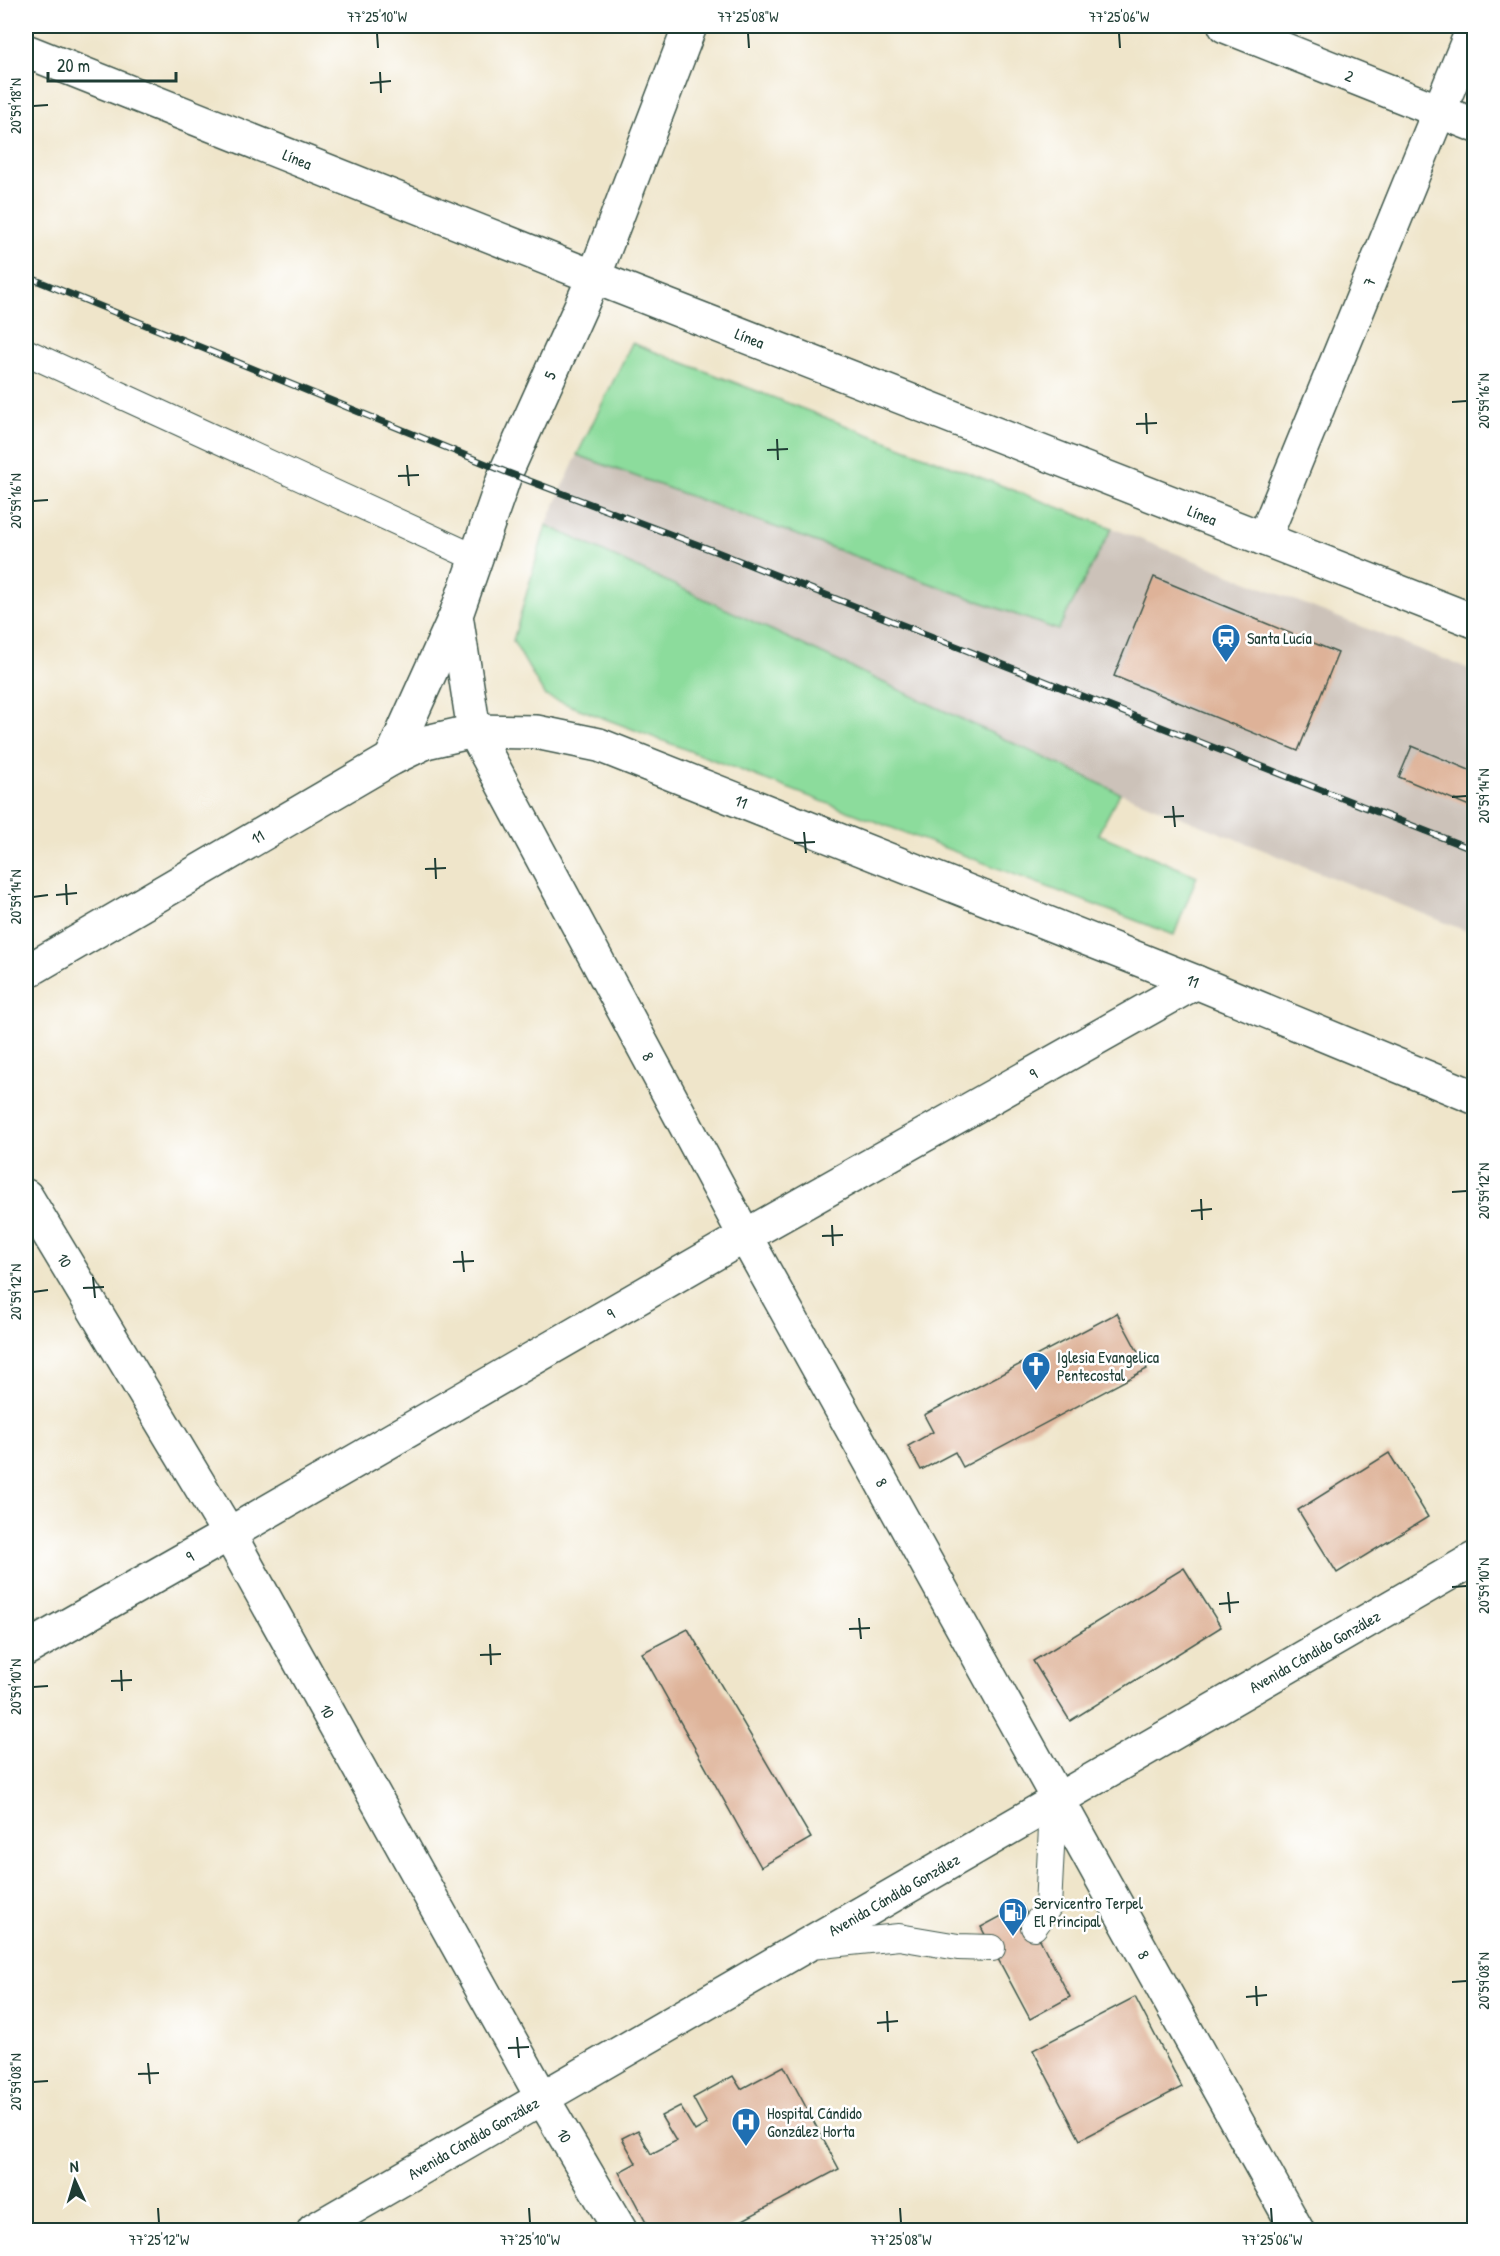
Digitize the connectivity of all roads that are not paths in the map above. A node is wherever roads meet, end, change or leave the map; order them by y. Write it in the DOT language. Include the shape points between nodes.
graph roads {
  1 [pos="690,26"];
  2 [pos="1225,26"];
  3 [pos="1474,26"];
  4 [pos="26,51"];
  5 [pos="1439,111"];
  6 [pos="1474,125"];
  7 [pos="594,277"];
  8 [pos="26,352"];
  9 [pos="1264,539"];
  10 [pos="476,558"];
  11 [pos="456,615"];
  12 [pos="1474,621"];
  13 [pos="474,731"];
  14 [pos="391,759"];
  15 [pos="26,972"];
  16 [pos="1196,982"];
  17 [pos="1474,1097"];
  18 [pos="26,1196"];
  19 [pos="746,1236"];
  20 [pos="229,1534"];
  21 [pos="1474,1559"];
  22 [pos="26,1649"];
  23 [pos="1059,1799"];
  24 [pos="1034,1927"];
  25 [pos="805,1946"];
  26 [pos="992,1948"];
  27 [pos="543,2099"];
  28 [pos="314,2230"];
  29 [pos="620,2230"];
  30 [pos="1298,2230"];
  1 -- 7 [label="street, 5"];
  2 -- 5 [label="street, 2"];
  3 -- 5 [label="street, 7"];
  4 -- 7 [label="street, Línea"];
  5 -- 6 [label="street, 2"];
  5 -- 9 [label="street, 7"];
  7 -- 9 [label="street, Línea"];
  7 -- 10 [label="street, 5" via="506,472"];
  8 -- 10 [label="lane"];
  9 -- 12 [label="street, Línea"];
  10 -- 11 [label="street, 5"];
  11 -- 13 [label="street, 5"];
  11 -- 14 [label="street"];
  13 -- 14 [label="street, 11" via="426,742"];
  13 -- 16 [label="street, 11" via="536,732 599,746"];
  13 -- 19 [label="street, 8"];
  14 -- 15 [label="street, 11"];
  16 -- 17 [label="street, 11"];
  16 -- 19 [label="street, 9"];
  18 -- 20 [label="street, 10"];
  19 -- 20 [label="street, 9"];
  19 -- 23 [label="street, 8"];
  20 -- 22 [label="street, 9"];
  20 -- 27 [label="street, 10"];
  21 -- 23 [label="street, Avenida Cándido González"];
  23 -- 24 [label="lane" via="1052,1828 1048,1907"];
  23 -- 25 [label="street, Avenida Cándido González"];
  23 -- 30 [label="street, 8"];
  25 -- 26 [label="lane" via="899,1937 958,1947"];
  25 -- 27 [label="street, Avenida Cándido González"];
  27 -- 28 [label="street, Avenida Cándido González"];
  27 -- 29 [label="street, 10"];
}
